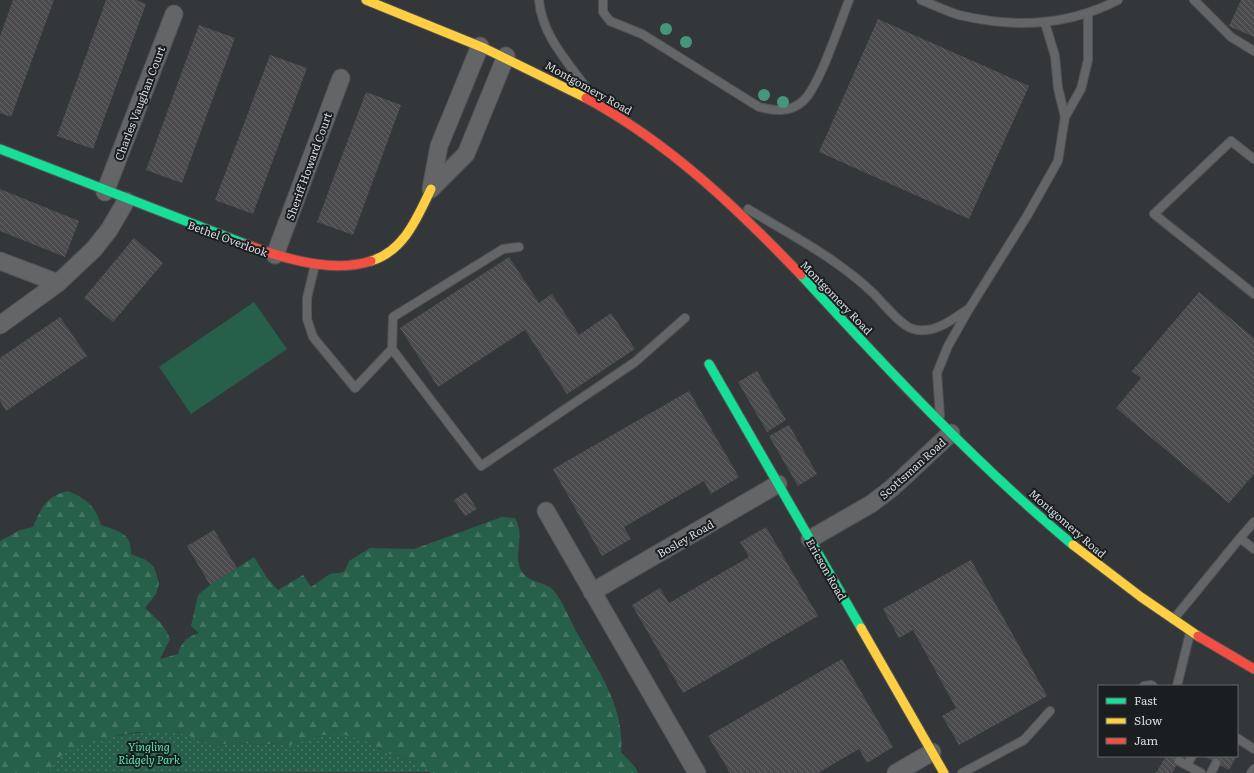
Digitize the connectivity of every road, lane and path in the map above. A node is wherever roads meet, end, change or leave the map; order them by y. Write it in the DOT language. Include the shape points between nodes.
graph roads {
  1 [pos="539,0"];
  2 [pos="603,0"];
  3 [pos="849,0"];
  4 [pos="921,0"];
  5 [pos="1118,0"];
  6 [pos="1194,0"];
  7 [pos="369,1"];
  8 [pos="392,1"];
  9 [pos="174,14"];
  10 [pos="1088,14"];
  11 [pos="1045,23"];
  12 [pos="480,46"];
  13 [pos="1254,51"];
  14 [pos="506,56"];
  15 [pos="341,78"];
  16 [pos="597,102"];
  17 [pos="1065,117"];
  18 [pos="0,149"];
  19 [pos="1254,159"];
  20 [pos="712,187"];
  21 [pos="432,189"];
  22 [pos="105,192"];
  23 [pos="126,201"];
  24 [pos="519,247"];
  25 [pos="275,255"];
  26 [pos="0,261"];
  27 [pos="316,264"];
  28 [pos="58,283"];
  29 [pos="1254,294"];
  30 [pos="969,309"];
  31 [pos="685,318"];
  32 [pos="0,325"];
  33 [pos="392,349"];
  34 [pos="709,364"];
  35 [pos="946,428"];
  36 [pos="778,484"];
  37 [pos="546,511"];
  38 [pos="1254,522"];
  39 [pos="1240,538"];
  40 [pos="810,539"];
  41 [pos="1254,549"];
  42 [pos="592,592"];
  43 [pos="1173,620"];
  44 [pos="1190,630"];
  45 [pos="1254,669"];
  46 [pos="1177,685"];
  47 [pos="1050,711"];
  48 [pos="1238,739"];
  49 [pos="1254,749"];
  50 [pos="932,752"];
  51 [pos="1191,757"];
  52 [pos="1179,760"];
  53 [pos="1216,763"];
  54 [pos="1187,765"];
  55 [pos="1254,769"];
  56 [pos="697,773"];
  57 [pos="896,773"];
  58 [pos="944,773"];
  59 [pos="962,773"];
  60 [pos="1201,773"];
  61 [pos="1211,773"];
  62 [pos="1251,773"];
  1 -- 16 [label="lane" via="548,34"];
  2 -- 3 [label="lane" via="603,12 610,21 642,34 758,107 784,111 802,102 813,89"];
  4 -- 11 [label="lane" via="958,14 1013,23"];
  5 -- 10 [label="lane"];
  6 -- 13 [label="lane" via="1231,37"];
  7 -- 8 [label="lane"];
  7 -- 12 [label="main road, Montgomery Road"];
  9 -- 22 [label="street, Charles Vaughan Court"];
  10 -- 11 [label="lane"];
  10 -- 17 [label="lane" via="1088,60 1081,89"];
  11 -- 17 [label="lane" via="1055,56 1058,88"];
  12 -- 14 [label="main road, Montgomery Road"];
  12 -- 21 [label="street, Bethel Overlook" via="439,146"];
  14 -- 16 [label="main road, Montgomery Road"];
  14 -- 21 [label="street, Bethel Overlook" via="466,154"];
  15 -- 25 [label="street, Sheriff Howard Court"];
  16 -- 20 [label="main road, Montgomery Road" via="668,151"];
  17 -- 30 [label="lane" via="1058,161"];
  18 -- 22 [label="main road, Bethel Overlook"];
  19 -- 29 [label="lane" via="1231,141 1154,214"];
  20 -- 30 [label="lane" via="826,257 864,285 912,329 925,331 939,327"];
  20 -- 35 [label="main road, Montgomery Road" via="767,240"];
  21 -- 27 [label="main road, Bethel Overlook" via="404,240 389,254 373,261 352,264"];
  22 -- 23 [label="main road, Bethel Overlook"];
  23 -- 25 [label="main road, Bethel Overlook"];
  23 -- 28 [label="street" via="94,249"];
  24 -- 33 [label="lane" via="503,249 393,317"];
  25 -- 27 [label="main road, Bethel Overlook"];
  26 -- 28 [label="street"];
  27 -- 33 [label="lane" via="307,298 307,318 313,337 356,388"];
  28 -- 32 [label="street"];
  30 -- 35 [label="lane" via="948,346 938,373"];
  31 -- 33 [label="lane" via="635,362 480,466"];
  34 -- 36 [label="main road, Ericson Road"];
  35 -- 40 [label="street, Scottsman Road" via="892,488 871,504"];
  35 -- 43 [label="main road, Montgomery Road" via="1033,510 1099,566"];
  36 -- 40 [label="main road, Ericson Road"];
  36 -- 42 [label="street, Bosley Road"];
  37 -- 42 [label="street"];
  38 -- 39 [label="lane"];
  39 -- 41 [label="lane"];
  39 -- 43 [label="lane"];
  40 -- 50 [label="main road, Ericson Road"];
  42 -- 56 [label="street"];
  43 -- 44 [label="main road, Montgomery Road"];
  44 -- 45 [label="main road, Montgomery Road"];
  44 -- 46 [label="lane"];
  47 -- 59 [label="lane" via="1024,740"];
  48 -- 49 [label="lane"];
  50 -- 57 [label="street"];
  50 -- 58 [label="main road, Ericson Road"];
  51 -- 54 [label="lane"];
  52 -- 54 [label="lane"];
  53 -- 61 [label="lane"];
  54 -- 60 [label="lane"];
  55 -- 62 [label="lane"];
}
